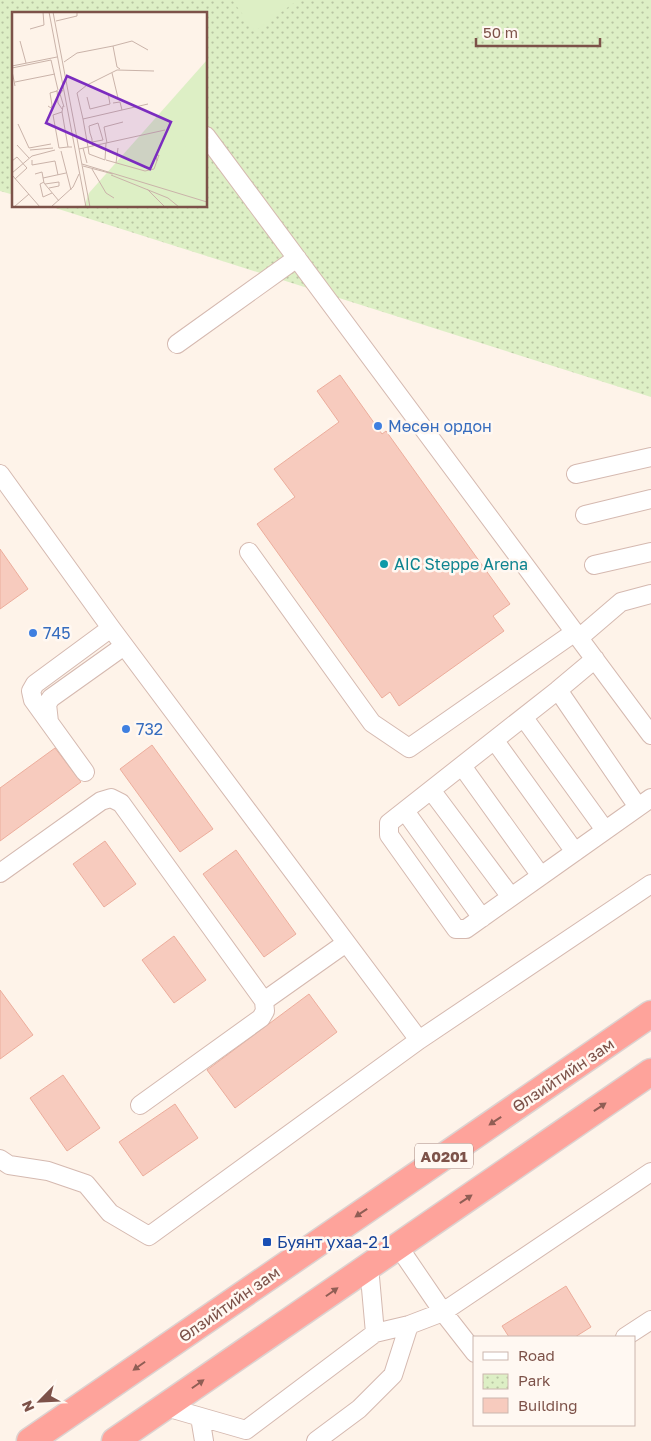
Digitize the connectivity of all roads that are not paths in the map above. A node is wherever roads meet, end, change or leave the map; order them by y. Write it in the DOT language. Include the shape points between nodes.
graph roads {
  1 [pos="208,139"];
  2 [pos="297,258"];
  3 [pos="176,344"];
  4 [pos="651,457"];
  5 [pos="0,474"];
  6 [pos="576,474"];
  7 [pos="651,499"];
  8 [pos="585,515"];
  9 [pos="249,552"];
  10 [pos="651,552"];
  11 [pos="594,566"];
  12 [pos="651,594"];
  13 [pos="111,628"];
  14 [pos="577,635"];
  15 [pos="124,646"];
  16 [pos="595,659"];
  17 [pos="558,690"];
  18 [pos="524,718"];
  19 [pos="48,722"];
  20 [pos="651,735"];
  21 [pos="495,741"];
  22 [pos="462,766"];
  23 [pos="85,772"];
  24 [pos="431,790"];
  25 [pos="644,802"];
  26 [pos="405,811"];
  27 [pos="605,830"];
  28 [pos="575,852"];
  29 [pos="0,873"];
  30 [pos="541,876"];
  31 [pos="651,884"];
  32 [pos="511,897"];
  33 [pos="482,918"];
  34 [pos="346,943"];
  35 [pos="264,1001"];
  36 [pos="651,1014"];
  37 [pos="419,1040"];
  38 [pos="651,1072"];
  39 [pos="140,1106"];
  40 [pos="0,1159"];
  41 [pos="651,1172"];
  42 [pos="398,1246"];
  43 [pos="369,1266"];
  44 [pos="443,1312"];
  45 [pos="651,1320"];
  46 [pos="409,1324"];
  47 [pos="375,1333"];
  48 [pos="627,1336"];
  49 [pos="473,1350"];
  50 [pos="166,1407"];
  51 [pos="200,1417"];
  52 [pos="62,1432"];
  53 [pos="30,1441"];
  54 [pos="115,1441"];
  55 [pos="204,1441"];
  56 [pos="316,1441"];
  1 -- 2 [label="street"];
  2 -- 3 [label="street"];
  2 -- 14 [label="street"];
  4 -- 6 [label="street"];
  5 -- 13 [label="street"];
  7 -- 8 [label="street"];
  9 -- 14 [label="street" via="372,723 408,748"];
  10 -- 11 [label="street"];
  12 -- 14 [label="street" via="621,602"];
  13 -- 15 [label="street"];
  13 -- 19 [label="street" via="31,691 33,700"];
  14 -- 16 [label="street"];
  15 -- 19 [label="street" via="51,698 47,704"];
  15 -- 34 [label="street"];
  16 -- 17 [label="street"];
  16 -- 20 [label="street"];
  17 -- 18 [label="street"];
  17 -- 25 [label="street"];
  18 -- 21 [label="street"];
  18 -- 27 [label="street"];
  19 -- 23 [label="street"];
  21 -- 22 [label="street"];
  21 -- 28 [label="street"];
  22 -- 24 [label="street"];
  22 -- 30 [label="street"];
  24 -- 26 [label="street"];
  24 -- 32 [label="street"];
  25 -- 27 [label="street"];
  26 -- 33 [label="street"];
  26 -- 33 [label="street" via="389,823 389,835 456,929 466,929"];
  27 -- 28 [label="street"];
  28 -- 30 [label="street"];
  29 -- 35 [label="street" via="101,800 111,798 121,803"];
  30 -- 32 [label="street"];
  31 -- 37 [label="street"];
  32 -- 33 [label="street"];
  34 -- 35 [label="street"];
  34 -- 37 [label="street"];
  35 -- 39 [label="street" via="266,1011 262,1018"];
  36 -- 52 [label="highway, Өлзийтийн зам / A0201, one-way"];
  37 -- 40 [label="street" via="149,1236 110,1213 86,1184 48,1171 9,1165"];
  42 -- 38 [label="highway, A0201, one-way"];
  41 -- 44 [label="street"];
  42 -- 43 [label="highway, A0201"];
  42 -- 44 [label="street"];
  43 -- 47 [label="street"];
  50 -- 43 [label="highway, A0201, one-way"];
  44 -- 46 [label="street"];
  44 -- 49 [label="street"];
  45 -- 48 [label="street"];
  46 -- 47 [label="street"];
  46 -- 56 [label="street" via="393,1375 359,1409"];
  47 -- 51 [label="street" via="246,1430"];
  50 -- 51 [label="street"];
  50 -- 54 [label="highway, A0201"];
  51 -- 55 [label="street"];
  52 -- 53 [label="highway, Өлзийтийн зам / A0201"];
}
